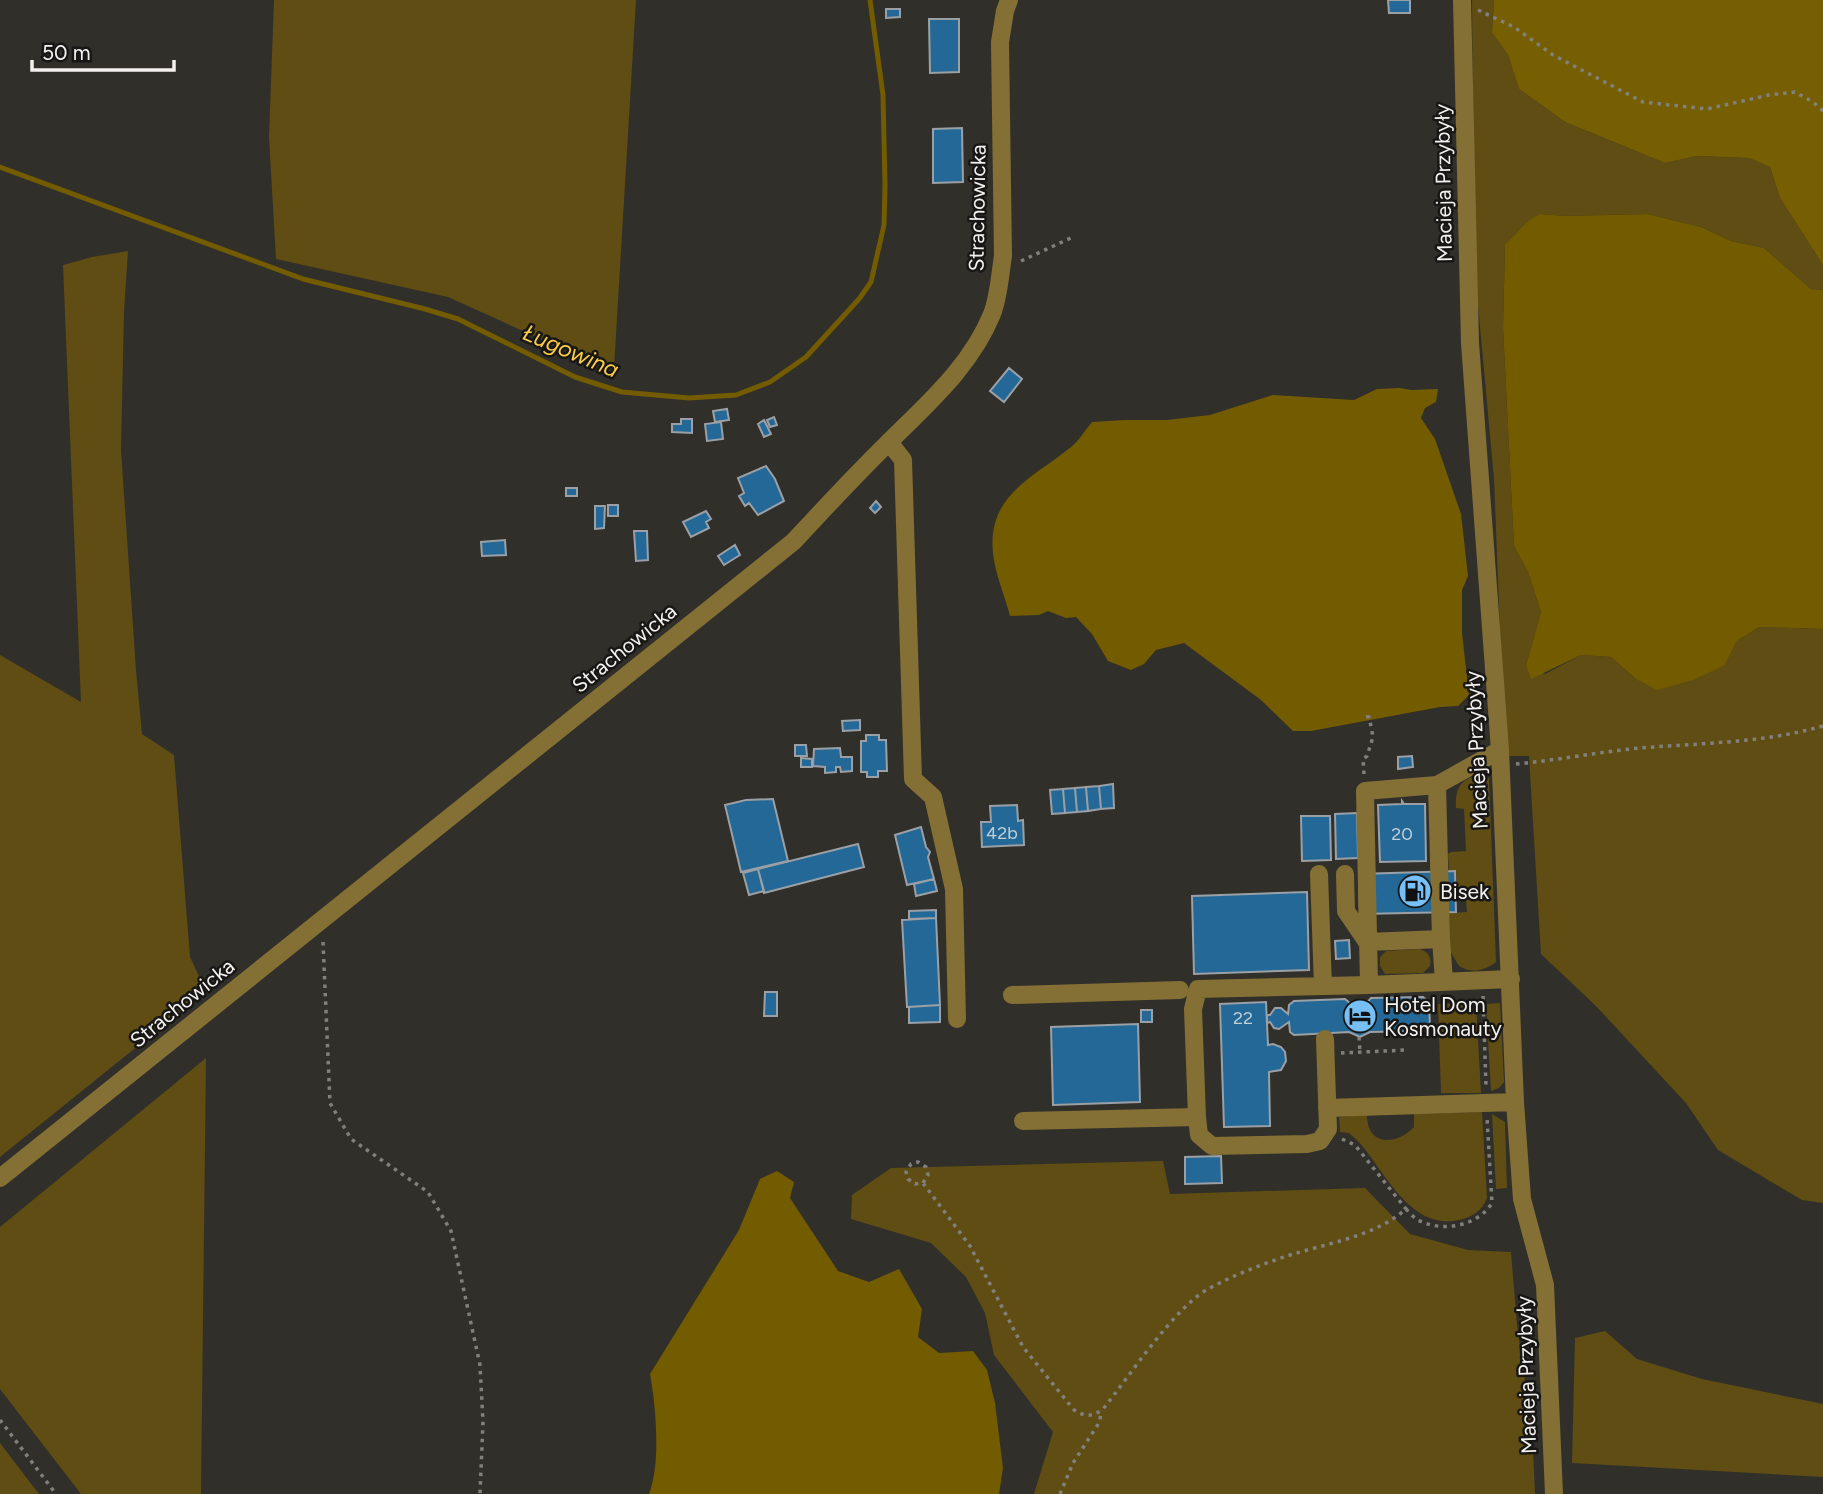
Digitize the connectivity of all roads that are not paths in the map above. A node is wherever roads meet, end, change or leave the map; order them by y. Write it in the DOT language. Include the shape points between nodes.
graph roads {
  1 [pos="1009,0"];
  2 [pos="1463,3"];
  3 [pos="889,442"];
  4 [pos="1500,757"];
  5 [pos="1437,785"];
  6 [pos="1319,874"];
  7 [pos="1345,874"];
  8 [pos="1441,939"];
  9 [pos="1367,942"];
  10 [pos="1511,979"];
  11 [pos="1444,981"];
  12 [pos="1369,985"];
  13 [pos="1323,986"];
  14 [pos="1180,990"];
  15 [pos="1012,995"];
  16 [pos="957,1018"];
  17 [pos="1325,1046"];
  18 [pos="1515,1102"];
  19 [pos="1327,1108"];
  20 [pos="1197,1116"];
  21 [pos="1023,1121"];
  22 [pos="0,1178"];
  23 [pos="1554,1494"];
  1 -- 3 [label="street, Strachowicka" via="1000,42 1001,264 993,313 946,387"];
  2 -- 4 [label="street, Macieja Przybyły" via="1470,343"];
  3 -- 16 [label="street" via="903,460 913,779 933,797 954,888"];
  3 -- 22 [label="street, Strachowicka" via="793,542"];
  4 -- 5 [label="street"];
  4 -- 10 [label="street, Macieja Przybyły"];
  5 -- 8 [label="street"];
  5 -- 9 [label="street" via="1365,790"];
  6 -- 13 [label="street"];
  7 -- 9 [label="street" via="1346,911"];
  8 -- 9 [label="street"];
  8 -- 11 [label="street"];
  9 -- 12 [label="street"];
  10 -- 11 [label="street"];
  10 -- 18 [label="street, Macieja Przybyły"];
  11 -- 12 [label="street"];
  12 -- 13 [label="street"];
  13 -- 20 [label="street" via="1198,989 1193,1009"];
  14 -- 15 [label="street"];
  17 -- 19 [label="street"];
  18 -- 19 [label="street"];
  18 -- 23 [label="street, Macieja Przybyły" via="1522,1199 1545,1285"];
  19 -- 20 [label="street" via="1328,1129 1320,1141 1307,1144 1212,1146 1199,1135"];
  20 -- 21 [label="street"];
}
